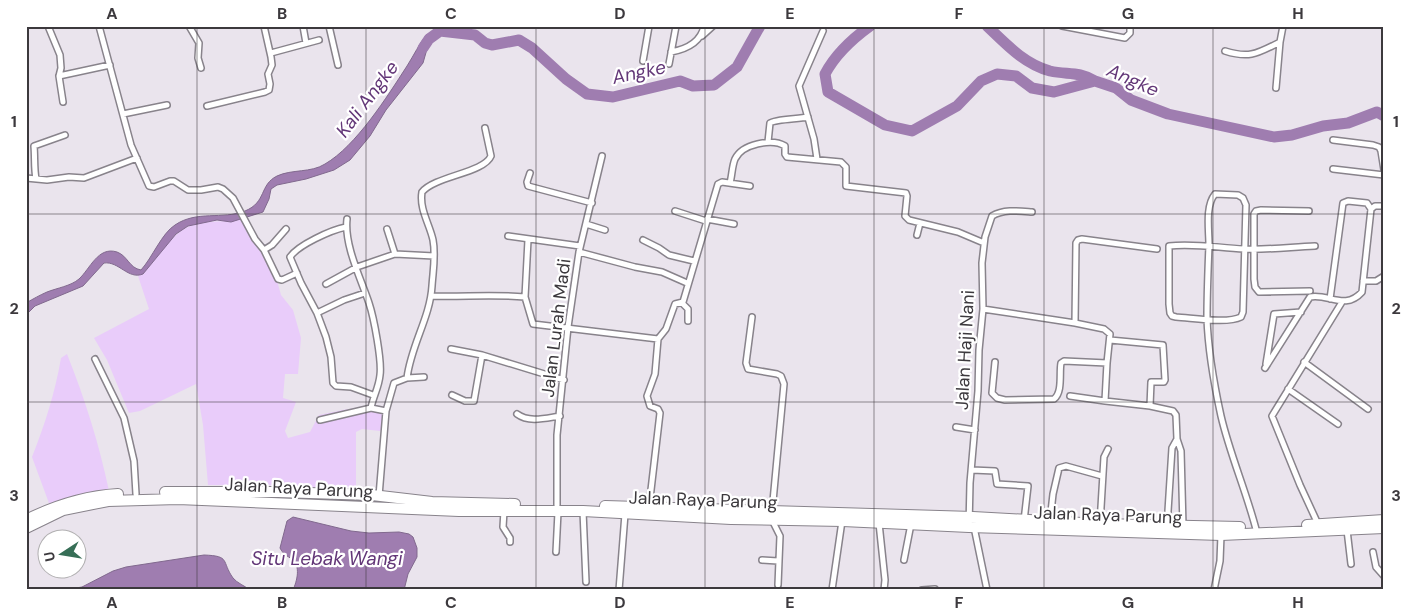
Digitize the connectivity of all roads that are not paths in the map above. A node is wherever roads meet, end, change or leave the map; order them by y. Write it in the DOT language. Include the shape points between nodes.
graph roads {
  1 [pos="48,26"];
  2 [pos="99,26"];
  3 [pos="189,26"];
  4 [pos="264,26"];
  5 [pos="303,26"];
  6 [pos="329,26"];
  7 [pos="649,26"];
  8 [pos="676,26"];
  9 [pos="704,26"];
  10 [pos="713,26"];
  11 [pos="1062,26"];
  12 [pos="1130,26"];
  13 [pos="1283,26"];
  14 [pos="823,31"];
  15 [pos="702,36"];
  16 [pos="319,40"];
  17 [pos="1280,42"];
  18 [pos="306,43"];
  19 [pos="1225,51"];
  20 [pos="671,52"];
  21 [pos="271,53"];
  22 [pos="643,62"];
  23 [pos="668,64"];
  24 [pos="110,65"];
  25 [pos="338,65"];
  26 [pos="200,68"];
  27 [pos="59,76"];
  28 [pos="1276,88"];
  29 [pos="64,102"];
  30 [pos="167,105"];
  31 [pos="207,106"];
  32 [pos="123,114"];
  33 [pos="808,117"];
  34 [pos="485,128"];
  35 [pos="65,136"];
  36 [pos="1333,140"];
  37 [pos="768,142"];
  38 [pos="602,156"];
  39 [pos="137,158"];
  40 [pos="817,159"];
  41 [pos="1333,169"];
  42 [pos="1384,170"];
  43 [pos="530,173"];
  44 [pos="1384,175"];
  45 [pos="26,178"];
  46 [pos="36,179"];
  47 [pos="730,183"];
  48 [pos="750,186"];
  49 [pos="592,203"];
  50 [pos="1384,206"];
  51 [pos="1371,209"];
  52 [pos="1309,211"];
  53 [pos="675,212"];
  54 [pos="1032,212"];
  55 [pos="347,219"];
  56 [pos="707,220"];
  57 [pos="920,223"];
  58 [pos="586,224"];
  59 [pos="734,224"];
  60 [pos="346,227"];
  61 [pos="286,229"];
  62 [pos="387,229"];
  63 [pos="605,230"];
  64 [pos="917,235"];
  65 [pos="508,236"];
  66 [pos="528,240"];
  67 [pos="643,240"];
  68 [pos="984,243"];
  69 [pos="1315,246"];
  70 [pos="1208,247"];
  71 [pos="580,249"];
  72 [pos="1156,249"];
  73 [pos="1244,249"];
  74 [pos="264,250"];
  75 [pos="1255,250"];
  76 [pos="395,254"];
  77 [pos="434,256"];
  78 [pos="694,261"];
  79 [pos="357,267"];
  80 [pos="297,273"];
  81 [pos="1384,276"];
  82 [pos="1363,281"];
  83 [pos="688,283"];
  84 [pos="326,284"];
  85 [pos="1310,291"];
  86 [pos="365,293"];
  87 [pos="432,296"];
  88 [pos="525,297"];
  89 [pos="1330,299"];
  90 [pos="1342,302"];
  91 [pos="682,303"];
  92 [pos="572,305"];
  93 [pos="580,307"];
  94 [pos="983,310"];
  95 [pos="1300,312"];
  96 [pos="317,313"];
  97 [pos="752,317"];
  98 [pos="1207,319"];
  99 [pos="688,321"];
  100 [pos="1075,323"];
  101 [pos="568,327"];
  102 [pos="658,338"];
  103 [pos="1110,340"];
  104 [pos="451,348"];
  105 [pos="482,355"];
  106 [pos="95,359"];
  107 [pos="994,362"];
  108 [pos="1304,362"];
  109 [pos="1107,363"];
  110 [pos="424,377"];
  111 [pos="407,378"];
  112 [pos="564,380"];
  113 [pos="1288,389"];
  114 [pos="373,395"];
  115 [pos="452,395"];
  116 [pos="1070,396"];
  117 [pos="1105,401"];
  118 [pos="1150,406"];
  119 [pos="371,408"];
  120 [pos="1368,409"];
  121 [pos="386,411"];
  122 [pos="517,414"];
  123 [pos="560,416"];
  124 [pos="320,420"];
  125 [pos="1338,424"];
  126 [pos="956,427"];
  127 [pos="975,430"];
  128 [pos="1177,439"];
  129 [pos="1108,449"];
  130 [pos="1171,462"];
  131 [pos="1180,464"];
  132 [pos="972,470"];
  133 [pos="1102,476"];
  134 [pos="136,494"];
  135 [pos="379,496"];
  136 [pos="650,506"];
  137 [pos="482,507"];
  138 [pos="557,509"];
  139 [pos="504,511"];
  140 [pos="583,511"];
  141 [pos="625,514"];
  142 [pos="771,515"];
  143 [pos="26,520"];
  144 [pos="843,521"];
  145 [pos="879,523"];
  146 [pos="911,524"];
  147 [pos="971,524"];
  148 [pos="1024,524"];
  149 [pos="1100,524"];
  150 [pos="1318,524"];
  151 [pos="1379,525"];
  152 [pos="1050,526"];
  153 [pos="26,528"];
  154 [pos="1168,529"];
  155 [pos="1183,530"];
  156 [pos="1256,530"];
  157 [pos="1348,530"];
  158 [pos="1222,531"];
  159 [pos="510,542"];
  160 [pos="556,552"];
  161 [pos="1373,552"];
  162 [pos="762,560"];
  163 [pos="904,560"];
  164 [pos="778,561"];
  165 [pos="1351,564"];
  166 [pos="1384,576"];
  167 [pos="586,582"];
  168 [pos="778,586"];
  169 [pos="935,589"];
  170 [pos="619,590"];
  171 [pos="832,590"];
  172 [pos="884,590"];
  173 [pos="922,590"];
  174 [pos="987,590"];
  175 [pos="1214,590"];
  1 -- 27 [label="street" via="60,55"];
  2 -- 24 [label="street"];
  3 -- 26 [label="street" via="199,42"];
  4 -- 21 [label="street"];
  5 -- 18 [label="street"];
  6 -- 25 [label="street"];
  7 -- 22 [label="street"];
  8 -- 20 [label="street"];
  9 -- 15 [label="street"];
  10 -- 15 [label="street"];
  11 -- 12 [label="street" via="1126,38"];
  13 -- 17 [label="street"];
  14 -- 33 [label="street" via="799,86"];
  15 -- 20 [label="street" via="692,44"];
  16 -- 18 [label="street"];
  17 -- 19 [label="street" via="1256,54 1240,56"];
  17 -- 28 [label="street"];
  18 -- 21 [label="street"];
  20 -- 23 [label="street"];
  21 -- 31 [label="street" via="269,90"];
  24 -- 27 [label="street"];
  24 -- 32 [label="street"];
  27 -- 29 [label="street"];
  30 -- 32 [label="street"];
  32 -- 39 [label="street"];
  33 -- 37 [label="street" via="773,120"];
  33 -- 40 [label="street"];
  34 -- 77 [label="street" via="490,158 482,165 431,185 422,192"];
  35 -- 46 [label="street" via="34,146"];
  36 -- 42 [label="street" via="1379,147"];
  37 -- 40 [label="street" via="784,145 787,157"];
  37 -- 47 [label="street" via="754,145 738,155"];
  38 -- 49 [label="street, Jalan Lurah Madi"];
  39 -- 46 [label="street" via="84,178"];
  39 -- 74 [label="street" via="151,187 170,181 178,182 188,190 223,189 231,195"];
  40 -- 57 [label="street" via="844,164 846,186 906,193 905,216"];
  41 -- 44 [label="street"];
  43 -- 49 [label="street" via="528,186"];
  45 -- 46 [label="street"];
  47 -- 48 [label="street"];
  47 -- 56 [label="street" via="718,184"];
  49 -- 58 [label="street, Jalan Lurah Madi"];
  50 -- 51 [label="street"];
  51 -- 82 [label="street"];
  51 -- 89 [label="street" via="1366,203 1343,203"];
  52 -- 75 [label="street" via="1256,211"];
  53 -- 56 [label="street"];
  54 -- 68 [label="street, Jalan Haji Nani" via="998,212 992,216"];
  55 -- 60 [label="street"];
  56 -- 59 [label="street"];
  56 -- 78 [label="street"];
  57 -- 64 [label="street"];
  57 -- 68 [label="street" via="958,232"];
  58 -- 63 [label="street"];
  58 -- 71 [label="street, Jalan Lurah Madi"];
  60 -- 79 [label="street"];
  60 -- 80 [label="street" via="335,229 290,255"];
  61 -- 74 [label="street"];
  62 -- 76 [label="street"];
  65 -- 66 [label="street"];
  66 -- 71 [label="street"];
  66 -- 88 [label="street"];
  67 -- 78 [label="street" via="668,255"];
  68 -- 94 [label="street, Jalan Haji Nani"];
  69 -- 75 [label="street"];
  70 -- 73 [label="street"];
  70 -- 73 [label="street" via="1211,198 1215,194 1238,195 1245,201"];
  70 -- 98 [label="street"];
  70 -- 98 [label="street" via="1169,246 1171,314"];
  71 -- 83 [label="street" via="662,272"];
  71 -- 92 [label="street, Jalan Lurah Madi"];
  72 -- 100 [label="street" via="1078,240"];
  73 -- 75 [label="street"];
  73 -- 98 [label="street" via="1241,317 1230,321"];
  74 -- 80 [label="street" via="278,280"];
  75 -- 85 [label="street" via="1255,287 1258,292"];
  76 -- 77 [label="street"];
  76 -- 79 [label="street"];
  77 -- 87 [label="street"];
  78 -- 83 [label="street"];
  79 -- 84 [label="street"];
  79 -- 86 [label="street"];
  80 -- 96 [label="street"];
  81 -- 82 [label="street" via="1376,281"];
  82 -- 90 [label="street" via="1362,292 1358,296"];
  83 -- 91 [label="street"];
  86 -- 96 [label="street"];
  86 -- 114 [label="street" via="375,329 380,371"];
  87 -- 88 [label="street"];
  87 -- 111 [label="street"];
  88 -- 101 [label="street" via="533,324"];
  89 -- 90 [label="street"];
  89 -- 95 [label="street" via="1310,297"];
  90 -- 108 [label="street"];
  91 -- 99 [label="street" via="688,308"];
  91 -- 102 [label="street" via="675,304 666,329"];
  92 -- 93 [label="street"];
  92 -- 101 [label="street, Jalan Lurah Madi"];
  94 -- 100 [label="street"];
  94 -- 127 [label="street, Jalan Haji Nani"];
  95 -- 95 [label="street" via="1276,313 1273,316 1265,368"];
  96 -- 114 [label="street" via="330,349 334,384"];
  97 -- 142 [label="street" via="746,368 777,374 784,384"];
  98 -- 156 [label="street" via="1222,417"];
  100 -- 103 [label="street" via="1104,329 1108,331"];
  101 -- 102 [label="street"];
  101 -- 112 [label="street, Jalan Lurah Madi"];
  102 -- 136 [label="street" via="656,374 647,396 650,406 658,409 660,414"];
  103 -- 109 [label="street"];
  103 -- 118 [label="street" via="1163,345 1165,380 1151,382"];
  104 -- 105 [label="street"];
  105 -- 112 [label="street"];
  105 -- 115 [label="street" via="474,400"];
  106 -- 134 [label="street" via="124,418 132,450"];
  107 -- 109 [label="street" via="992,393 1005,400 1054,399 1059,390 1060,363 1064,361"];
  108 -- 113 [label="street"];
  108 -- 120 [label="street"];
  109 -- 117 [label="street"];
  110 -- 111 [label="street"];
  111 -- 121 [label="street" via="394,383"];
  112 -- 123 [label="street, Jalan Lurah Madi"];
  113 -- 125 [label="street"];
  113 -- 150 [label="street" via="1272,416"];
  114 -- 119 [label="street"];
  116 -- 117 [label="street"];
  117 -- 118 [label="street"];
  118 -- 128 [label="street" via="1175,412"];
  119 -- 121 [label="street"];
  119 -- 124 [label="street"];
  121 -- 135 [label="street"];
  122 -- 123 [label="street" via="529,420"];
  123 -- 138 [label="street, Jalan Lurah Madi"];
  126 -- 127 [label="street"];
  127 -- 132 [label="street, Jalan Haji Nani"];
  128 -- 130 [label="street" via="1172,448"];
  128 -- 131 [label="street" via="1181,451"];
  129 -- 133 [label="street"];
  130 -- 131 [label="street"];
  130 -- 154 [label="street"];
  131 -- 155 [label="street"];
  132 -- 147 [label="street, Jalan Haji Nani"];
  132 -- 148 [label="street" via="995,472 997,484 1028,486"];
  133 -- 149 [label="street"];
  133 -- 152 [label="street" via="1060,466"];
  134 -- 135 [label="highway, Jalan Raya Parung" via="278,492"];
  134 -- 143 [label="highway, Jalan Raya Parung" via="106,495 68,502"];
  135 -- 137 [label="highway, Jalan Raya Parung"];
  136 -- 138 [label="highway, Jalan Raya Parung"];
  136 -- 142 [label="highway, Jalan Raya Parung"];
  137 -- 138 [label="highway, Jalan Raya Parung"];
  137 -- 139 [label="highway, Jalan Raya Parung"];
  137 -- 153 [label="highway, Jalan Raya Parung" via="178,499 108,501 63,510"];
  138 -- 139 [label="highway, Jalan Raya Parung"];
  138 -- 140 [label="highway, Jalan Raya Parung"];
  138 -- 160 [label="street, Jalan Lurah Madi"];
  139 -- 159 [label="street" via="503,527"];
  140 -- 141 [label="highway, Jalan Raya Parung"];
  140 -- 167 [label="street"];
  141 -- 142 [label="highway, Jalan Raya Parung" via="731,518"];
  141 -- 170 [label="street"];
  142 -- 144 [label="highway, Jalan Raya Parung"];
  142 -- 147 [label="highway, Jalan Raya Parung"];
  142 -- 164 [label="street" via="780,536"];
  144 -- 145 [label="highway, Jalan Raya Parung"];
  144 -- 171 [label="street"];
  145 -- 146 [label="highway, Jalan Raya Parung"];
  145 -- 172 [label="street"];
  146 -- 147 [label="highway, Jalan Raya Parung"];
  146 -- 163 [label="street"];
  147 -- 148 [label="highway, Jalan Raya Parung"];
  147 -- 174 [label="street, Jalan Haji Nani"];
  148 -- 152 [label="highway, Jalan Raya Parung"];
  149 -- 152 [label="highway, Jalan Raya Parung"];
  149 -- 154 [label="highway, Jalan Raya Parung"];
  150 -- 151 [label="highway, Jalan Raya Parung"];
  150 -- 156 [label="highway, Jalan Raya Parung"];
  151 -- 157 [label="highway, Jalan Raya Parung"];
  152 -- 154 [label="highway, Jalan Raya Parung"];
  154 -- 155 [label="highway, Jalan Raya Parung"];
  155 -- 158 [label="highway, Jalan Raya Parung"];
  156 -- 157 [label="highway, Jalan Raya Parung"];
  156 -- 158 [label="highway, Jalan Raya Parung"];
  157 -- 165 [label="street"];
  158 -- 175 [label="street"];
  161 -- 166 [label="street" via="1376,567"];
  162 -- 164 [label="street"];
  164 -- 168 [label="street"];
  169 -- 173 [label="street"];
}
